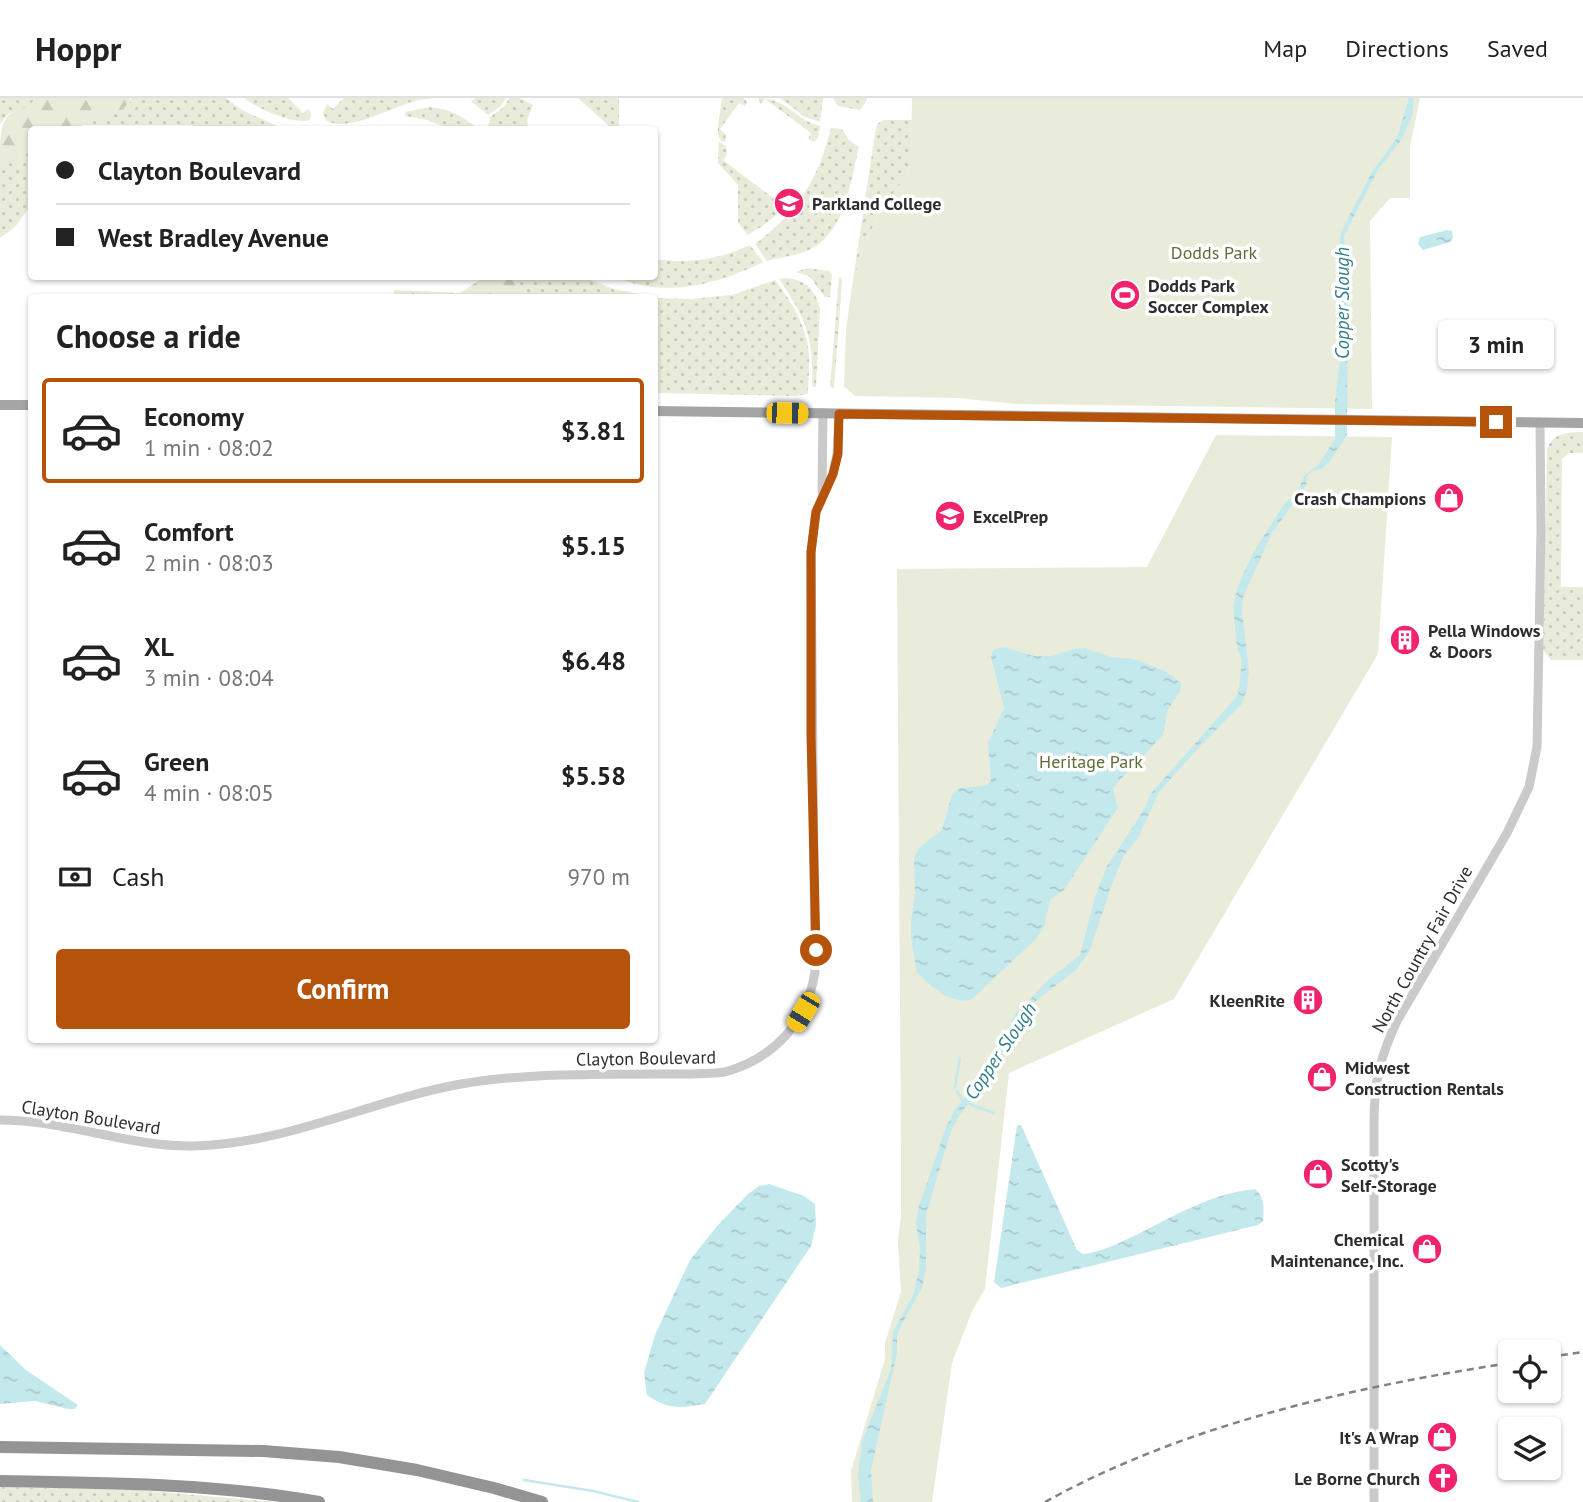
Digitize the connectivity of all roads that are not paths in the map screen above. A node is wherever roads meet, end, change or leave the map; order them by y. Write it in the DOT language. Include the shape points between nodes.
graph roads {
  1 [pos="0,405"];
  2 [pos="28,405"];
  3 [pos="658,411"];
  4 [pos="823,413"];
  5 [pos="839,414"];
  6 [pos="1540,422"];
  7 [pos="1583,423"];
  8 [pos="821,497"];
  9 [pos="0,1119"];
  10 [pos="0,1447"];
  11 [pos="0,1481"];
  12 [pos="319,1502"];
  13 [pos="542,1502"];
  14 [pos="1374,1502"];
  1 -- 2 [label="main road"];
  3 -- 4 [label="main road"];
  4 -- 5 [label="main road"];
  4 -- 8 [label="street, Clayton Boulevard"];
  5 -- 6 [label="main road"];
  5 -- 8 [label="street, Clayton Boulevard" via="838,454"];
  6 -- 7 [label="main road"];
  6 -- 14 [label="street, North Country Fair Drive" via="1534,768 1507,833 1397,1021 1376,1079"];
  8 -- 9 [label="street, Clayton Boulevard" via="811,552 815,972 803,1012 769,1052 740,1068 710,1074 524,1076 458,1084 219,1144 156,1144 57,1123"];
  10 -- 13 [label="highway" via="263,1451 339,1457 417,1470"];
  11 -- 12 [label="highway" via="185,1485"];
}
